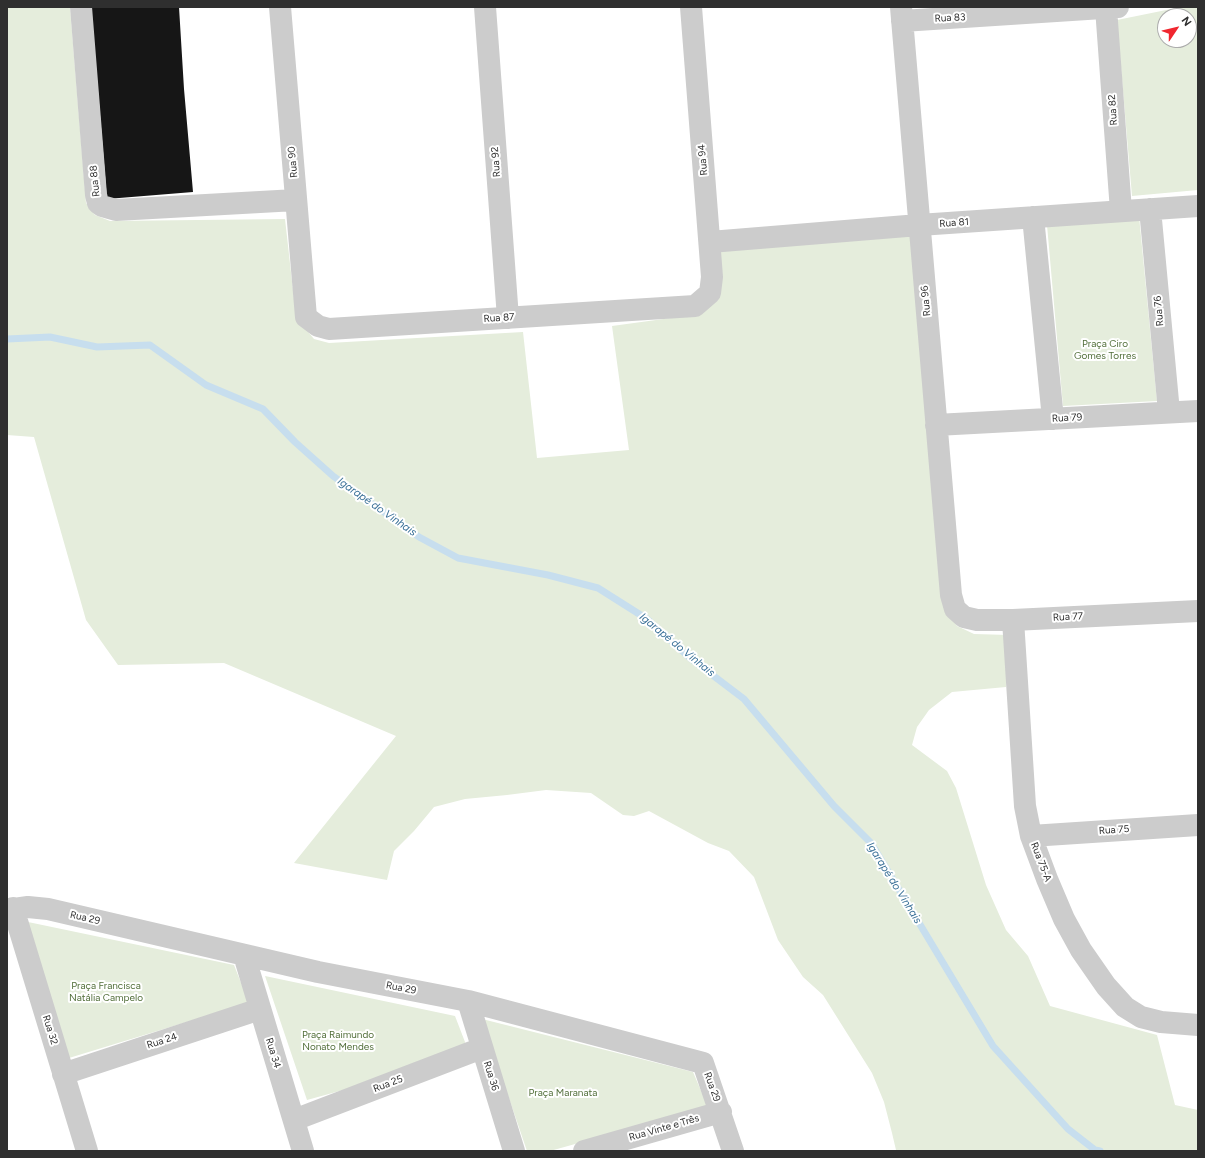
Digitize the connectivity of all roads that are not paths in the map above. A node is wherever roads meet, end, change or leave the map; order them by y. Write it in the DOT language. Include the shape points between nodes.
graph roads {
  1 [pos="81,7"];
  2 [pos="280,7"];
  3 [pos="485,7"];
  4 [pos="691,7"];
  5 [pos="1112,8"];
  6 [pos="901,14"];
  7 [pos="296,200"];
  8 [pos="1198,206"];
  9 [pos="1150,209"];
  10 [pos="1121,211"];
  11 [pos="1033,217"];
  12 [pos="919,225"];
  13 [pos="710,242"];
  14 [pos="695,306"];
  15 [pos="306,317"];
  16 [pos="508,318"];
  17 [pos="1198,411"];
  18 [pos="1169,412"];
  19 [pos="1053,419"];
  20 [pos="936,425"];
  21 [pos="951,595"];
  22 [pos="1198,611"];
  23 [pos="1013,620"];
  24 [pos="1198,824"];
  25 [pos="1031,836"];
  26 [pos="10,909"];
  27 [pos="244,955"];
  28 [pos="468,1001"];
  29 [pos="260,1009"];
  30 [pos="1198,1025"];
  31 [pos="482,1048"];
  32 [pos="63,1074"];
  33 [pos="721,1112"];
  34 [pos="294,1120"];
  35 [pos="87,1151"];
  36 [pos="303,1151"];
  37 [pos="514,1151"];
  38 [pos="584,1151"];
  39 [pos="733,1151"];
  1 -- 7 [label="street, Rua 88" via="98,203 116,210"];
  2 -- 7 [label="street, Rua 90"];
  3 -- 16 [label="street, Rua 92"];
  4 -- 13 [label="street, Rua 94"];
  5 -- 6 [label="street, Rua 83"];
  5 -- 10 [label="street, Rua 82"];
  6 -- 12 [label="street, Rua 96"];
  7 -- 15 [label="street, Rua 90"];
  8 -- 9 [label="street, Rua 81"];
  9 -- 10 [label="street, Rua 81"];
  9 -- 18 [label="street, Rua 76"];
  10 -- 11 [label="street, Rua 81"];
  11 -- 12 [label="street, Rua 81"];
  11 -- 19 [label="street"];
  12 -- 13 [label="street, Rua 81"];
  12 -- 20 [label="street, Rua 96"];
  13 -- 14 [label="street, Rua 94" via="710,293"];
  14 -- 16 [label="street, Rua 87"];
  15 -- 16 [label="street, Rua 87" via="318,326 330,329"];
  17 -- 18 [label="street, Rua 79"];
  18 -- 19 [label="street, Rua 79"];
  19 -- 20 [label="street, Rua 79"];
  20 -- 21 [label="street, Rua 96"];
  21 -- 23 [label="street, Rua 77" via="955,609 964,617 976,620"];
  22 -- 23 [label="street, Rua 77"];
  23 -- 25 [label="street, Rua 75-A" via="1025,806"];
  24 -- 25 [label="street, Rua 75"];
  25 -- 30 [label="street, Rua 75-A" via="1064,919 1106,986 1124,1007 1142,1017 1161,1022"];
  26 -- 27 [label="street, Rua 29" via="48,909"];
  26 -- 32 [label="street, Rua 32"];
  27 -- 28 [label="street, Rua 29"];
  27 -- 29 [label="street, Rua 34"];
  28 -- 31 [label="street, Rua 36"];
  28 -- 33 [label="street, Rua 29" via="703,1063"];
  29 -- 32 [label="street, Rua 24"];
  29 -- 34 [label="street, Rua 34"];
  31 -- 34 [label="street, Rua 25"];
  31 -- 37 [label="street, Rua 36"];
  32 -- 35 [label="street, Rua 32"];
  33 -- 38 [label="street, Rua Vinte e Três"];
  33 -- 39 [label="street, Rua 29"];
  34 -- 36 [label="street, Rua 34"];
}
